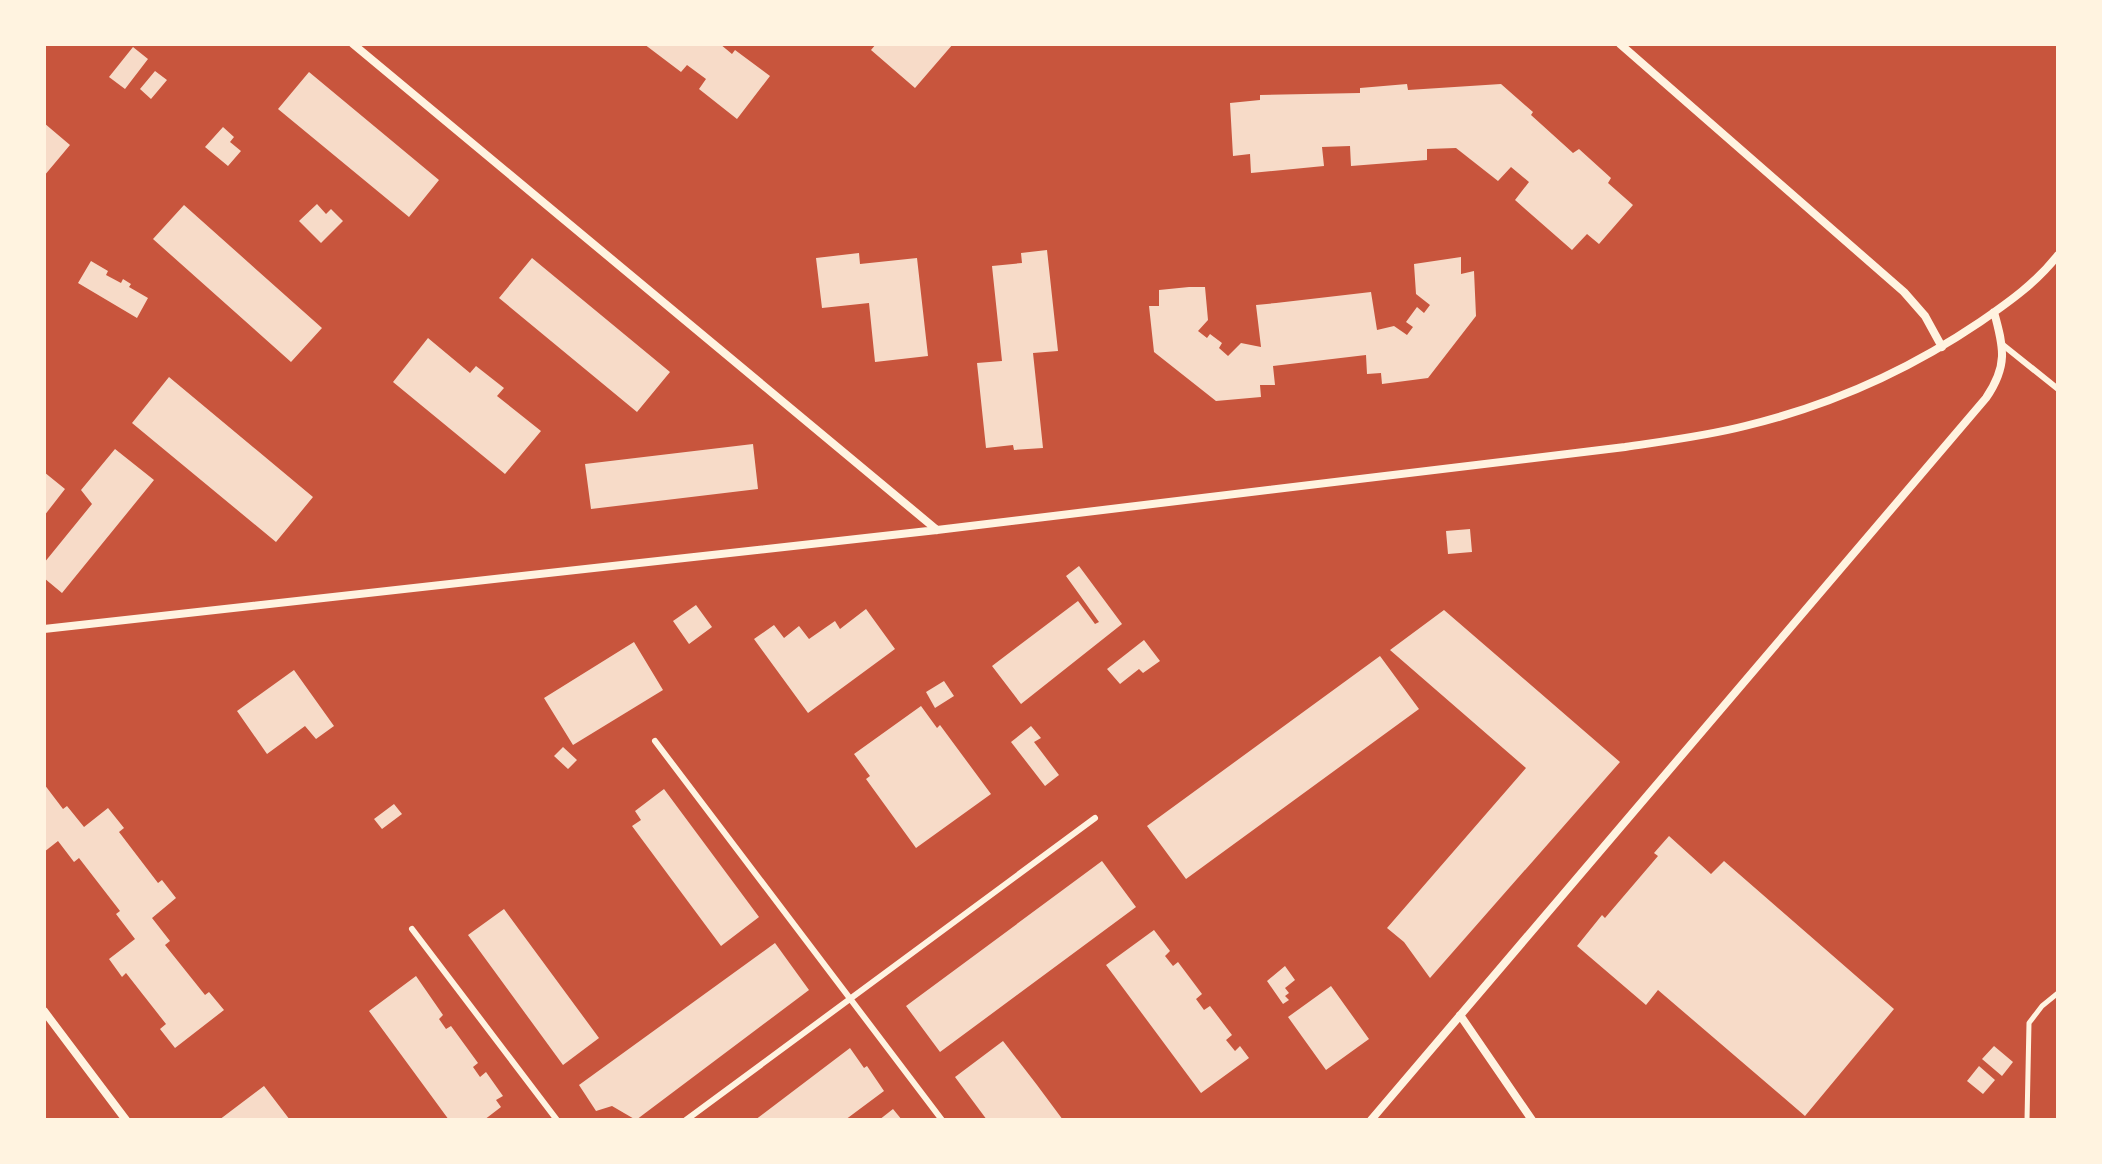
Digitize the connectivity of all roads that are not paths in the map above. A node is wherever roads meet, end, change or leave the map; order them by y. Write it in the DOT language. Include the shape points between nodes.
graph roads {
  1 [pos="353,44"];
  2 [pos="1620,44"];
  3 [pos="2058,255"];
  4 [pos="1994,312"];
  5 [pos="2003,345"];
  6 [pos="1942,347"];
  7 [pos="2058,389"];
  8 [pos="937,530"];
  9 [pos="44,629"];
  10 [pos="655,741"];
  11 [pos="1095,818"];
  12 [pos="412,929"];
  13 [pos="851,998"];
  14 [pos="44,1011"];
  15 [pos="1460,1015"];
  16 [pos="126,1120"];
  17 [pos="557,1120"];
  18 [pos="686,1120"];
  19 [pos="942,1120"];
  20 [pos="1371,1120"];
  21 [pos="1532,1120"];
  1 -- 8 [label="street"];
  2 -- 6 [label="street" via="1904,292"];
  3 -- 4 [label="street"];
  4 -- 5 [label="street"];
  4 -- 6 [label="street"];
  5 -- 7 [label="lane"];
  5 -- 15 [label="street" via="1999,375 1986,398"];
  6 -- 8 [label="street" via="1805,409 1685,438"];
  8 -- 9 [label="street"];
  10 -- 13 [label="lane"];
  11 -- 13 [label="lane"];
  12 -- 17 [label="lane"];
  13 -- 18 [label="lane"];
  13 -- 19 [label="lane"];
  14 -- 16 [label="street"];
  15 -- 20 [label="street"];
  15 -- 21 [label="street"];
}
